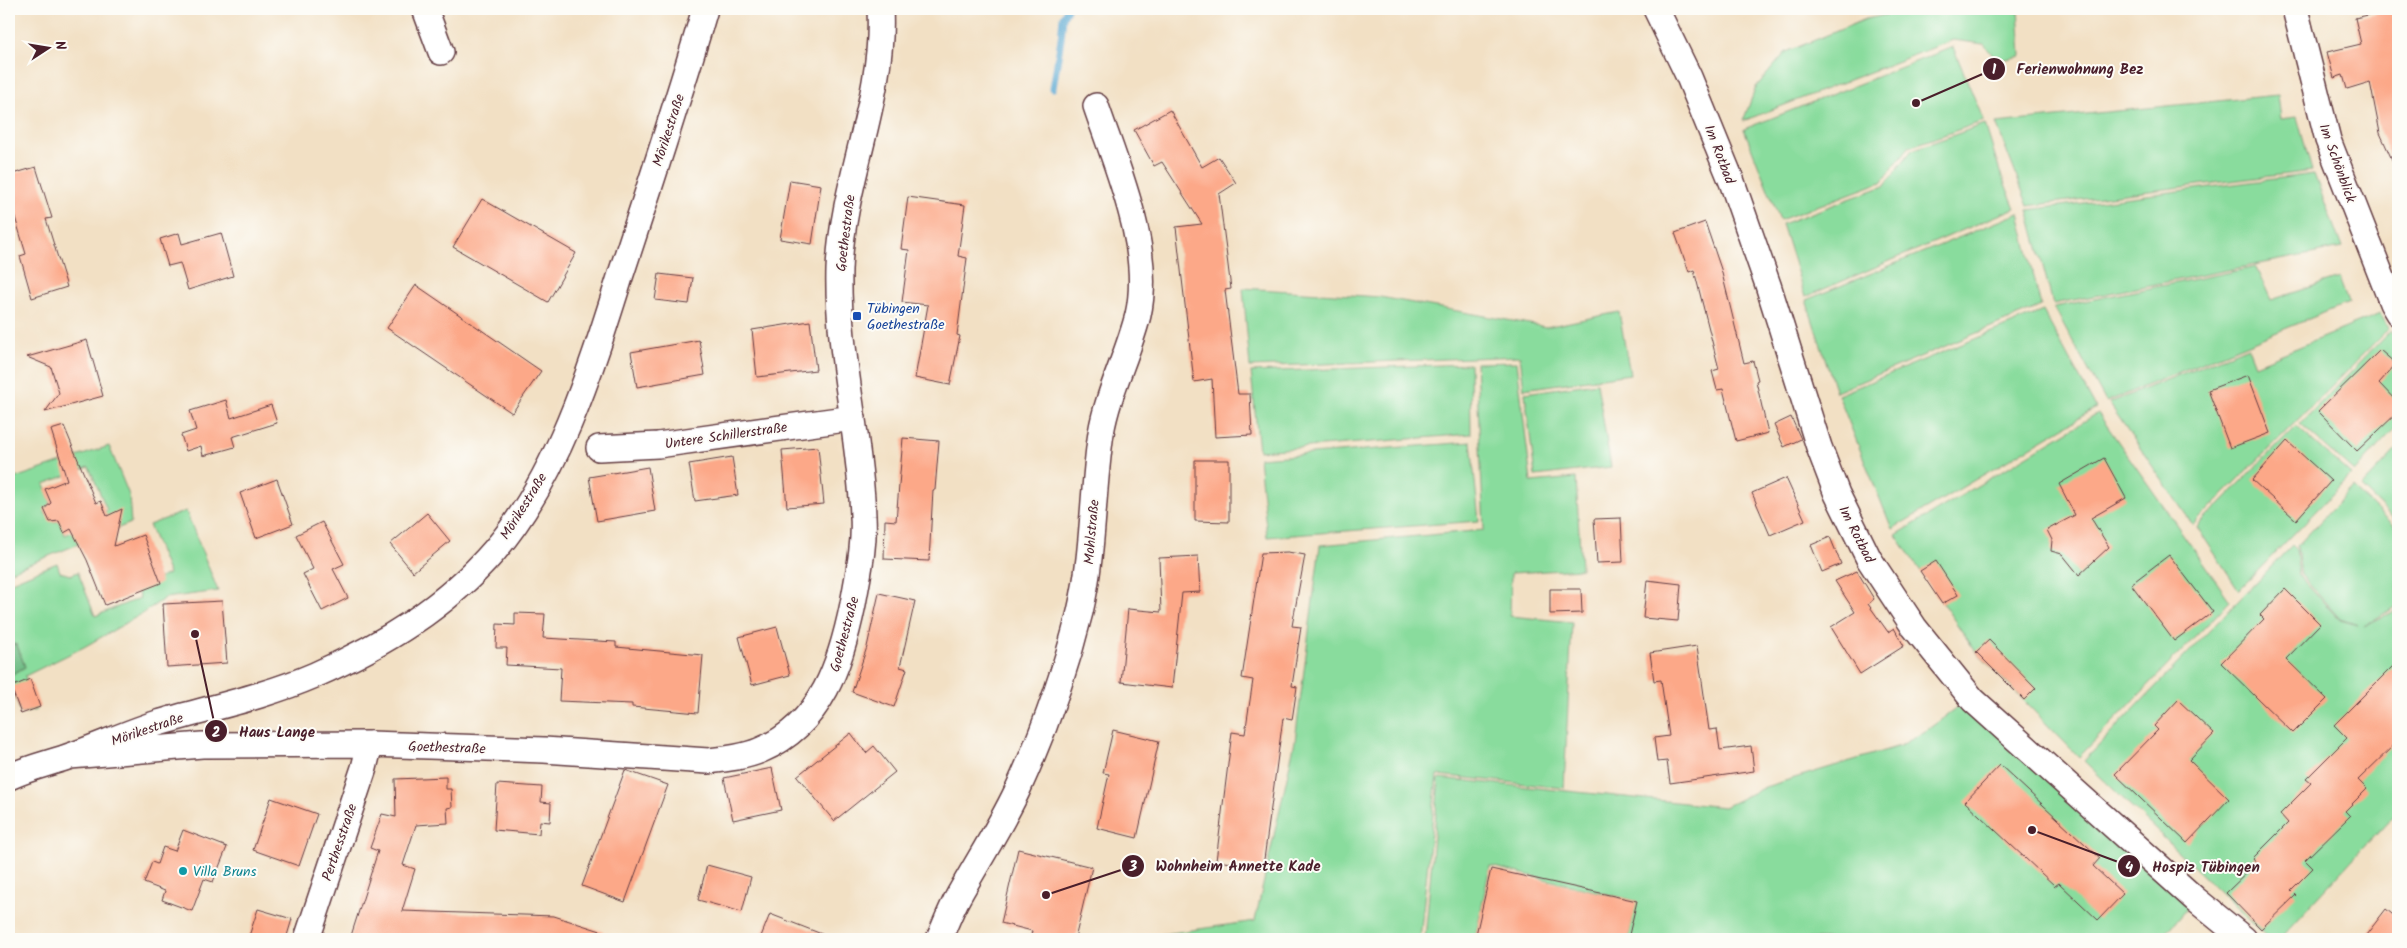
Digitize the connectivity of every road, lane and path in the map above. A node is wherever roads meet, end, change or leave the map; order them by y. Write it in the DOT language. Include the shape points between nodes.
graph roads {
  1 [pos="424,9"];
  2 [pos="705,9"];
  3 [pos="880,9"];
  4 [pos="1656,9"];
  5 [pos="2295,9"];
  6 [pos="440,52"];
  7 [pos="1096,106"];
  8 [pos="2398,313"];
  9 [pos="853,418"];
  10 [pos="599,448"];
  11 [pos="370,744"];
  12 [pos="70,756"];
  13 [pos="9,777"];
  14 [pos="307,939"];
  15 [pos="938,939"];
  16 [pos="2244,939"];
  1 -- 6 [label="street"];
  2 -- 12 [label="street, Mörikestraße" via="612,309 588,375 541,479 496,549 456,590 424,615 385,641 351,658 274,692 155,724"];
  3 -- 9 [label="street, Goethestraße" via="879,53 872,100 843,226 839,270 841,320"];
  4 -- 16 [label="street, Im Rotbad" via="1689,77 1732,182 1816,440 1837,494 1876,571 1914,627 1972,700"];
  5 -- 8 [label="street, Im Schönblick" via="2328,140"];
  7 -- 15 [label="street, Mohlstraße" via="1135,227 1142,285 1138,314 1103,425 1087,575 1068,656 1016,792"];
  9 -- 10 [label="street, Untere Schillerstraße" via="658,445"];
  9 -- 11 [label="street, Goethestraße" via="864,518 862,557 851,615 830,684 813,711 789,734 761,750 735,758 708,761 544,750"];
  11 -- 12 [label="street, Goethestraße" via="202,745"];
  11 -- 14 [label="street, Perthesstraße"];
  12 -- 13 [label="street" via="33,766"];
}
